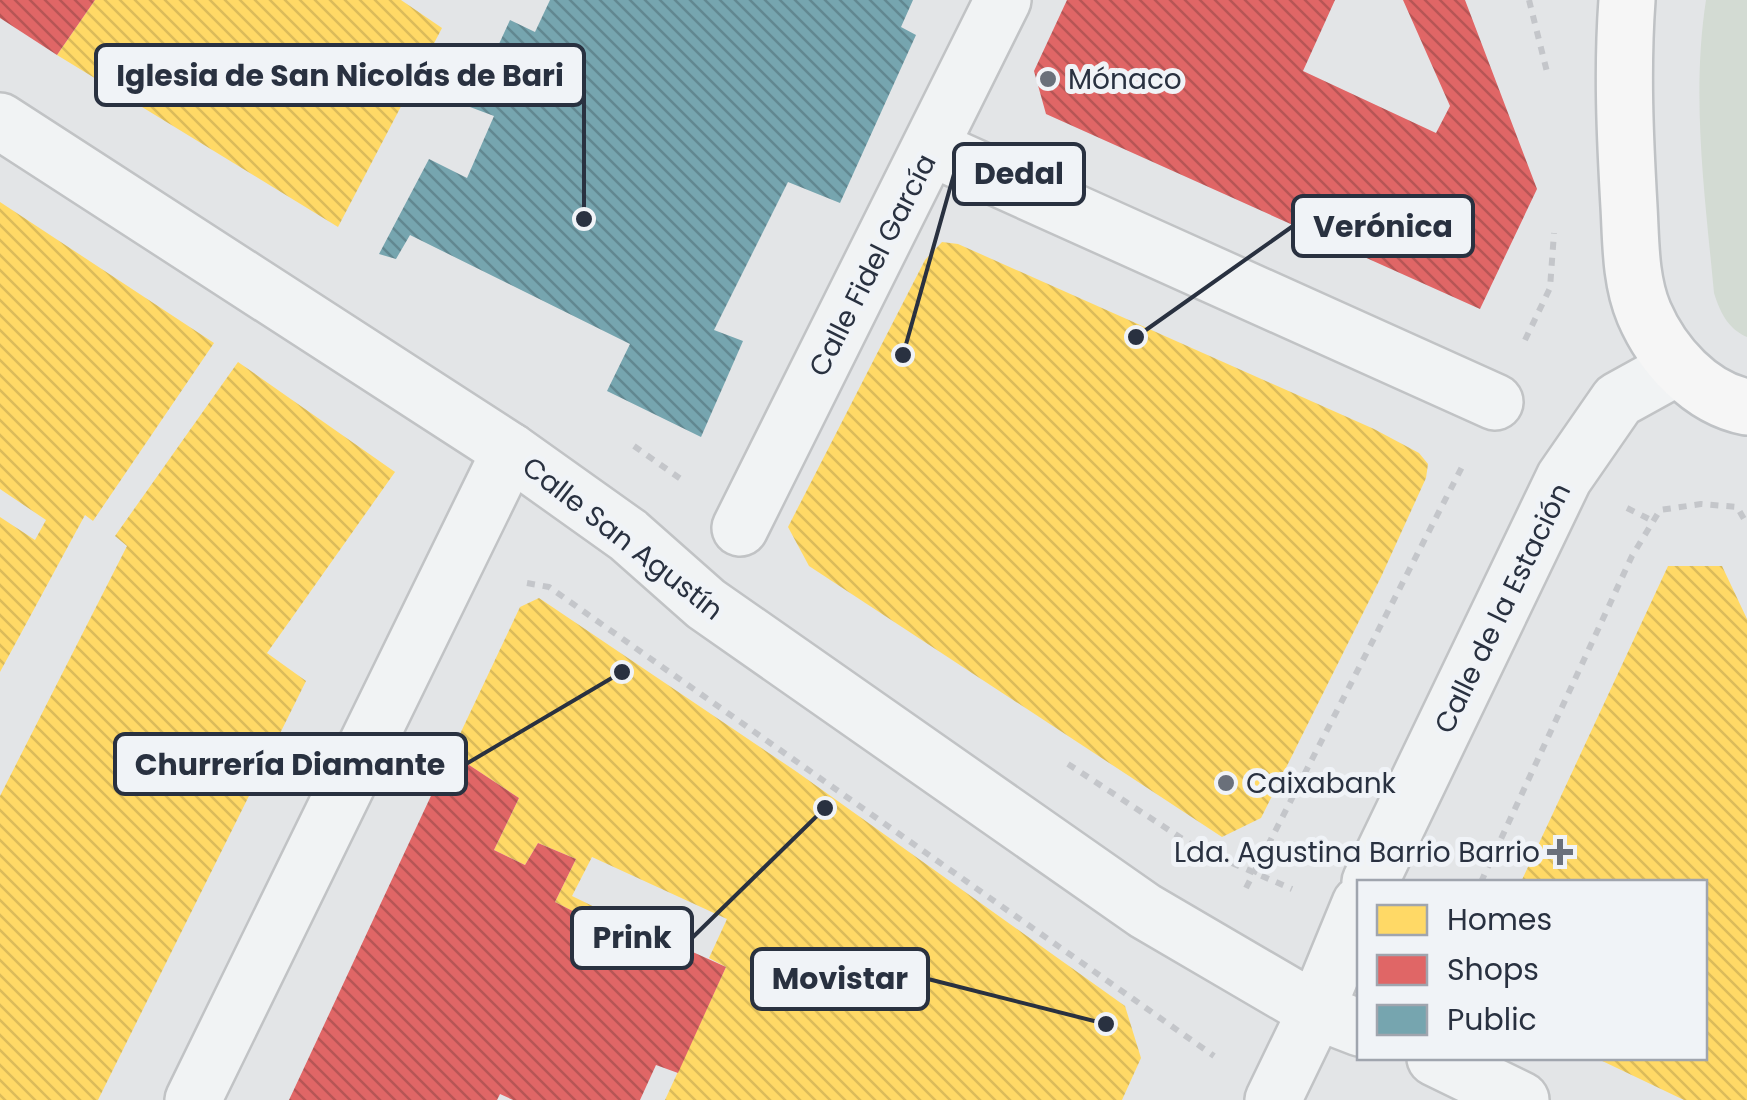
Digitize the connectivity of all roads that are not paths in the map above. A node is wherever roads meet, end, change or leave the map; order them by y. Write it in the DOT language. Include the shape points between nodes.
graph roads {
  1 [pos="1003,0"];
  2 [pos="1627,0"];
  3 [pos="0,122"];
  4 [pos="931,148"];
  5 [pos="1676,368"];
  6 [pos="1495,402"];
  7 [pos="1747,407"];
  8 [pos="510,451"];
  9 [pos="740,528"];
  10 [pos="1371,880"];
  11 [pos="1357,922"];
  12 [pos="1338,1019"];
  13 [pos="1438,1060"];
  14 [pos="193,1100"];
  15 [pos="1273,1100"];
  16 [pos="1521,1100"];
  1 -- 4 [label="street, Calle Fidel García"];
  2 -- 5 [label="main road" via="1622,70 1633,268 1643,311"];
  3 -- 8 [label="street, Calle San Agustín"];
  4 -- 6 [label="street"];
  4 -- 9 [label="street, Calle Fidel García"];
  5 -- 7 [label="main road"];
  5 -- 10 [label="street, Calle de la Estación" via="1618,400 1564,478"];
  8 -- 12 [label="street, Calle San Agustín" via="751,636 1145,911"];
  8 -- 14 [label="street"];
  11 -- 12 [label="street, Calle de la Estación"];
  12 -- 15 [label="street"];
  13 -- 16 [label="street"];
}
